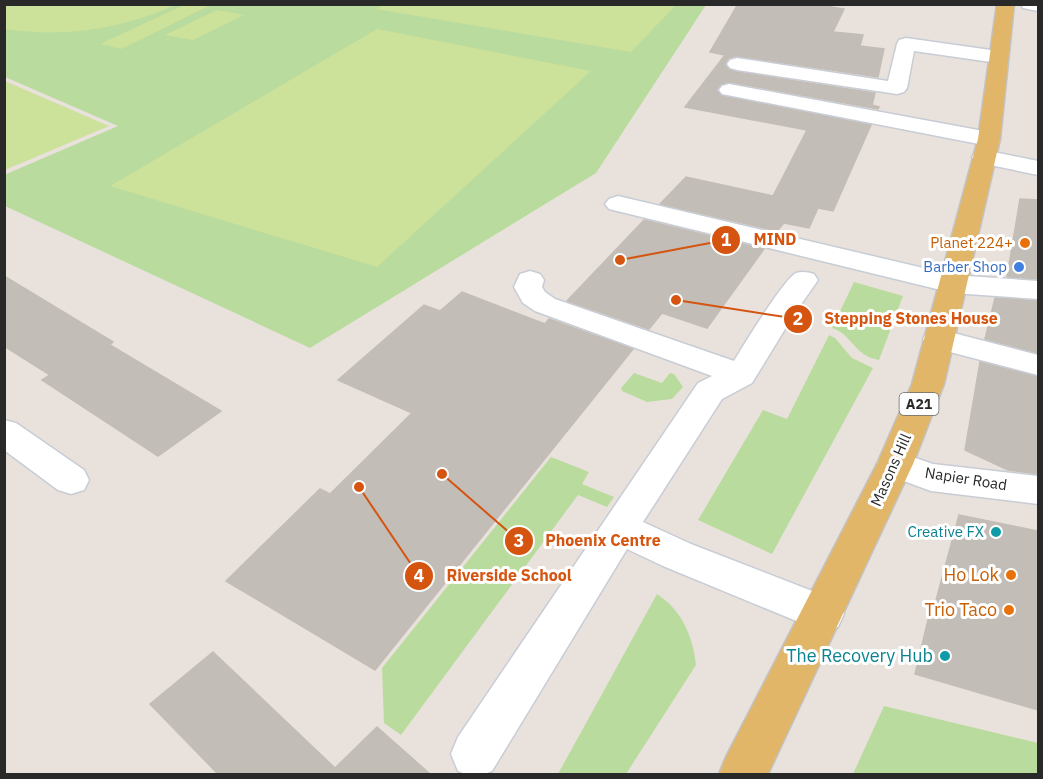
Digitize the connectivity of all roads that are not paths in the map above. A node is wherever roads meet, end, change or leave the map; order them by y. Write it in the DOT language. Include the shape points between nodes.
graph roads {
  1 [pos="1006,4"];
  2 [pos="1029,4"];
  3 [pos="1038,6"];
  4 [pos="998,57"];
  5 [pos="737,64"];
  6 [pos="729,90"];
  7 [pos="986,148"];
  8 [pos="1038,168"];
  9 [pos="618,204"];
  10 [pos="530,280"];
  11 [pos="804,280"];
  12 [pos="953,284"];
  13 [pos="1038,290"];
  14 [pos="938,339"];
  15 [pos="1038,365"];
  16 [pos="741,375"];
  17 [pos="4,432"];
  18 [pos="895,464"];
  19 [pos="70,480"];
  20 [pos="1038,490"];
  21 [pos="619,528"];
  22 [pos="823,614"];
  23 [pos="475,754"];
  24 [pos="743,774"];
  1 -- 4 [label="main road, Masons Hill / A21"];
  2 -- 3 [label="street"];
  4 -- 5 [label="street" via="906,44 897,88"];
  4 -- 7 [label="main road, Masons Hill / A21"];
  6 -- 7 [label="street"];
  7 -- 8 [label="street"];
  7 -- 12 [label="main road, Masons Hill / A21"];
  9 -- 12 [label="street"];
  10 -- 16 [label="street" via="532,297 545,305"];
  11 -- 16 [label="street"];
  12 -- 13 [label="street"];
  12 -- 14 [label="main road, Masons Hill / A21"];
  14 -- 15 [label="street"];
  14 -- 18 [label="main road, Masons Hill / A21" via="927,384"];
  16 -- 21 [label="street" via="710,391"];
  17 -- 19 [label="street"];
  18 -- 20 [label="street, Napier Road" via="931,477"];
  18 -- 22 [label="main road, Masons Hill / A21"];
  21 -- 22 [label="street"];
  21 -- 23 [label="street"];
  22 -- 24 [label="main road, Masons Hill / A21"];
}
